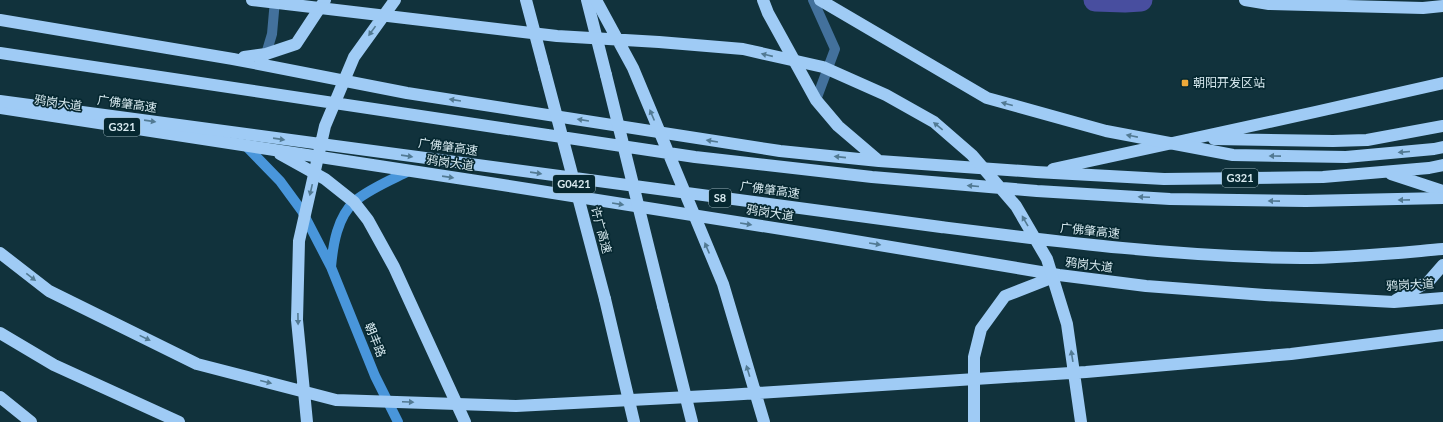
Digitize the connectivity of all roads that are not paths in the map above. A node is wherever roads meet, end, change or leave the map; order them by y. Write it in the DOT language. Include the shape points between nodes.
graph roads {
  1 [pos="252,0"];
  2 [pos="275,0"];
  3 [pos="325,0"];
  4 [pos="396,0"];
  5 [pos="526,0"];
  6 [pos="587,0"];
  7 [pos="596,0"];
  8 [pos="763,0"];
  9 [pos="814,0"];
  10 [pos="820,0"];
  11 [pos="1245,0"];
  12 [pos="1443,6"];
  13 [pos="0,20"];
  14 [pos="0,53"];
  15 [pos="266,54"];
  16 [pos="233,59"];
  17 [pos="1443,83"];
  18 [pos="816,100"];
  19 [pos="0,101"];
  20 [pos="0,108"];
  21 [pos="1443,126"];
  22 [pos="1191,139"];
  23 [pos="245,145"];
  24 [pos="1443,147"];
  25 [pos="272,150"];
  26 [pos="879,162"];
  27 [pos="1443,165"];
  28 [pos="410,171"];
  29 [pos="1036,172"];
  30 [pos="1384,172"];
  31 [pos="1443,190"];
  32 [pos="1443,198"];
  33 [pos="354,202"];
  34 [pos="1443,249"];
  35 [pos="0,253"];
  36 [pos="1443,265"];
  37 [pos="331,267"];
  38 [pos="1059,275"];
  39 [pos="1443,298"];
  40 [pos="1394,302"];
  41 [pos="0,333"];
  42 [pos="1443,335"];
  43 [pos="0,397"];
  44 [pos="31,422"];
  45 [pos="179,422"];
  46 [pos="307,422"];
  47 [pos="398,422"];
  48 [pos="465,422"];
  49 [pos="634,422"];
  50 [pos="692,422"];
  51 [pos="764,422"];
  52 [pos="974,422"];
  53 [pos="1081,422"];
  53 -- 1 [label="highway, one-way, bridge" via="1067,324 1047,259 1016,206 972,155 934,122 886,95 823,68 743,49 557,36"];
  2 -- 15 [label="street" via="272,34"];
  3 -- 15 [label="highway" via="296,44"];
  4 -- 46 [label="highway, one-way, bridge" via="354,57 325,126 299,241 298,320"];
  5 -- 49 [label="highway, 许广高速 / G0421, bridge" via="605,299"];
  6 -- 50 [label="highway, bridge"];
  51 -- 7 [label="highway, one-way, bridge" via="723,284 633,68"];
  8 -- 18 [label="highway"];
  9 -- 18 [label="street" via="835,49"];
  24 -- 10 [label="highway, one-way, bridge" via="1346,157 1233,155 1106,131 987,98"];
  11 -- 12 [label="highway" via="1269,4 1423,8"];
  13 -- 16 [label="highway"];
  32 -- 14 [label="highway, 广佛肇高速, one-way, bridge" via="1306,201 1170,199 872,177 695,157"];
  15 -- 16 [label="highway"];
  26 -- 16 [label="highway, one-way" via="780,151 415,94"];
  17 -- 22 [label="highway"];
  18 -- 26 [label="highway" via="838,126"];
  19 -- 34 [label="highway, 广佛肇高速 / S8, one-way, bridge" via="1074,244 1179,253 1302,258"];
  20 -- 23 [label="highway, 鸦岗大道 / G321"];
  21 -- 22 [label="highway" via="1367,140"];
  22 -- 29 [label="highway"];
  23 -- 25 [label="highway, 鸦岗大道"];
  23 -- 37 [label="street, 朝丰路" via="280,181 302,211"];
  25 -- 28 [label="highway, 鸦岗大道"];
  25 -- 33 [label="highway" via="325,179"];
  26 -- 29 [label="highway"];
  27 -- 30 [label="highway, G321"];
  28 -- 33 [label="street" via="376,187"];
  28 -- 38 [label="highway, 鸦岗大道, one-way"];
  29 -- 30 [label="highway, G321" via="1164,178 1323,177"];
  30 -- 31 [label="highway"];
  33 -- 37 [label="street" via="340,224 333,244"];
  33 -- 48 [label="highway" via="368,220 394,267"];
  35 -- 42 [label="highway, one-way, bridge" via="49,291 197,364 336,400 516,406 727,396 1086,372 1291,354"];
  36 -- 40 [label="highway" via="1429,281"];
  37 -- 47 [label="street, 朝丰路" via="375,376"];
  38 -- 40 [label="highway, 鸦岗大道" via="1204,291"];
  38 -- 52 [label="highway" via="1005,296 980,329 974,357"];
  39 -- 40 [label="highway, 鸦岗大道"];
  41 -- 45 [label="highway" via="54,365"];
  43 -- 44 [label="highway"];
}
